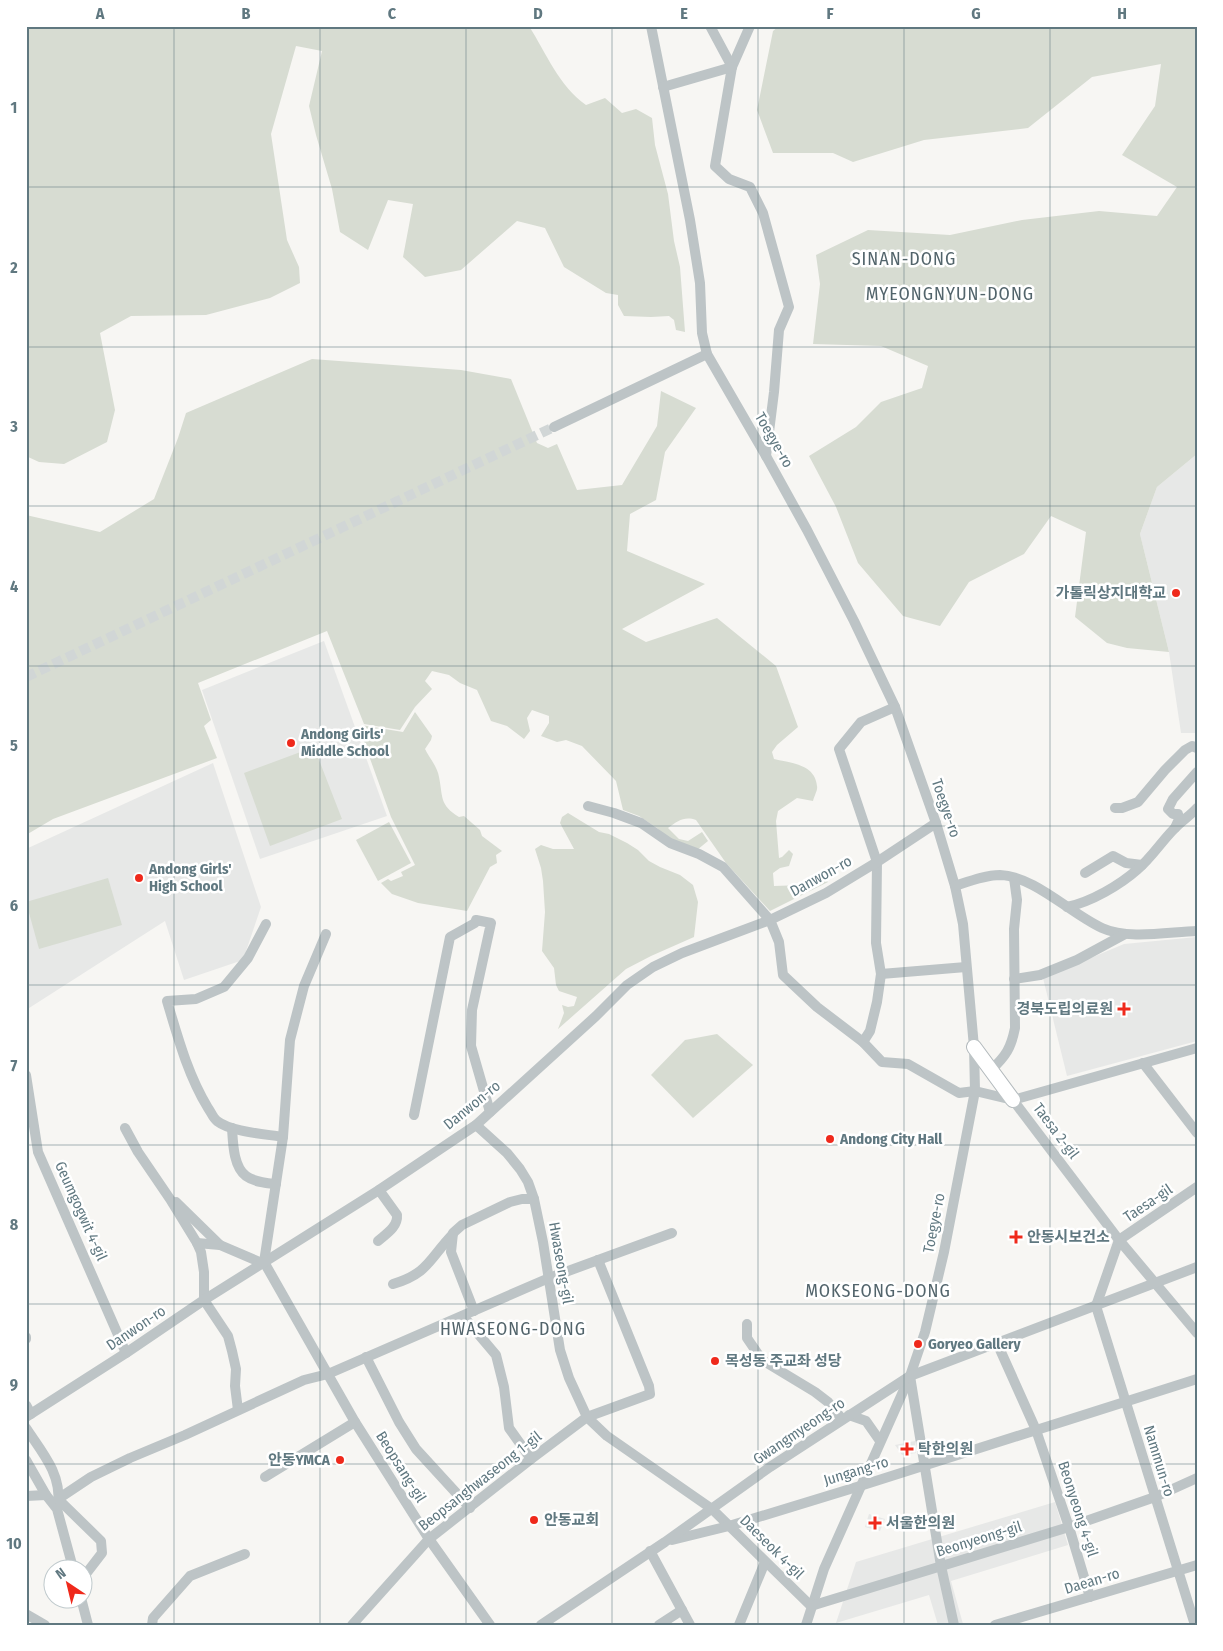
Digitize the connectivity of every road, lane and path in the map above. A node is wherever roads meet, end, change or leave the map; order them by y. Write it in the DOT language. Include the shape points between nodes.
graph roads {
  1 [pos="651,26"];
  2 [pos="710,26"];
  3 [pos="748,27"];
  4 [pos="732,67"];
  5 [pos="663,87"];
  6 [pos="707,354"];
  7 [pos="554,427"];
  8 [pos="766,456"];
  9 [pos="895,706"];
  10 [pos="1197,748"];
  11 [pos="1197,772"];
  12 [pos="588,806"];
  13 [pos="1116,808"];
  14 [pos="1197,808"];
  15 [pos="936,822"];
  16 [pos="1175,828"];
  17 [pos="877,862"];
  18 [pos="1142,865"];
  19 [pos="1085,873"];
  20 [pos="1014,878"];
  21 [pos="955,886"];
  22 [pos="1067,907"];
  23 [pos="770,920"];
  24 [pos="266,924"];
  25 [pos="1197,931"];
  26 [pos="326,934"];
  27 [pos="1125,934"];
  28 [pos="966,967"];
  29 [pos="881,974"];
  30 [pos="1014,979"];
  31 [pos="863,1042"];
  32 [pos="974,1047"];
  33 [pos="1197,1048"];
  34 [pos="1143,1063"];
  35 [pos="991,1070"];
  36 [pos="26,1075"];
  37 [pos="975,1091"];
  38 [pos="1014,1100"];
  39 [pos="490,1112"];
  40 [pos="414,1115"];
  41 [pos="476,1125"];
  42 [pos="125,1128"];
  43 [pos="232,1128"];
  44 [pos="1197,1133"];
  45 [pos="283,1137"];
  46 [pos="276,1184"];
  47 [pos="379,1190"];
  48 [pos="1195,1192"];
  49 [pos="170,1199"];
  50 [pos="534,1199"];
  51 [pos="453,1233"];
  52 [pos="672,1233"];
  53 [pos="1120,1240"];
  54 [pos="378,1241"];
  55 [pos="197,1243"];
  56 [pos="220,1246"];
  57 [pos="598,1260"];
  58 [pos="263,1262"];
  59 [pos="1197,1267"];
  60 [pos="549,1278"];
  61 [pos="1156,1283"];
  62 [pos="392,1284"];
  63 [pos="204,1300"];
  64 [pos="1096,1306"];
  65 [pos="474,1311"];
  66 [pos="463,1316"];
  67 [pos="746,1324"];
  68 [pos="1197,1333"];
  69 [pos="997,1343"];
  70 [pos="126,1353"];
  71 [pos="366,1358"];
  72 [pos="328,1374"];
  73 [pos="910,1376"];
  74 [pos="1197,1379"];
  75 [pos="1125,1402"];
  76 [pos="238,1410"];
  77 [pos="28,1412"];
  78 [pos="587,1417"];
  79 [pos="846,1417"];
  80 [pos="355,1422"];
  81 [pos="26,1428"];
  82 [pos="1036,1430"];
  83 [pos="880,1441"];
  84 [pos="26,1460"];
  85 [pos="531,1460"];
  86 [pos="924,1466"];
  87 [pos="265,1477"];
  88 [pos="1197,1478"];
  89 [pos="860,1486"];
  90 [pos="46,1494"];
  91 [pos="26,1496"];
  92 [pos="1155,1497"];
  93 [pos="58,1504"];
  94 [pos="470,1508"];
  95 [pos="712,1509"];
  96 [pos="729,1526"];
  97 [pos="1069,1527"];
  98 [pos="429,1539"];
  99 [pos="665,1542"];
  100 [pos="650,1551"];
  101 [pos="245,1554"];
  102 [pos="71,1558"];
  103 [pos="765,1562"];
  104 [pos="1197,1564"];
  105 [pos="92,1566"];
  106 [pos="941,1566"];
  107 [pos="1178,1570"];
  108 [pos="1090,1597"];
  109 [pos="811,1606"];
  110 [pos="84,1608"];
  111 [pos="682,1610"];
  112 [pos="26,1614"];
  113 [pos="45,1625"];
  114 [pos="88,1625"];
  115 [pos="152,1625"];
  116 [pos="352,1625"];
  117 [pos="490,1625"];
  118 [pos="542,1625"];
  119 [pos="659,1625"];
  120 [pos="690,1625"];
  121 [pos="739,1625"];
  122 [pos="806,1625"];
  123 [pos="954,1625"];
  124 [pos="995,1625"];
  125 [pos="1194,1625"];
  1 -- 5 [label="street, Toegye-ro"];
  2 -- 4 [label="street"];
  3 -- 4 [label="street"];
  4 -- 5 [label="street"];
  4 -- 8 [label="street" via="715,166 729,179 750,186 763,213 789,307 778,330"];
  5 -- 6 [label="street, Toegye-ro" via="700,283 702,333"];
  6 -- 7 [label="street"];
  6 -- 8 [label="street, Toegye-ro"];
  8 -- 9 [label="street, Toegye-ro"];
  9 -- 15 [label="street, Toegye-ro"];
  9 -- 17 [label="street" via="861,722 839,749"];
  10 -- 13 [label="street" via="1192,746 1185,750 1138,802"];
  11 -- 16 [label="street" via="1168,809 1172,814 1178,814"];
  12 -- 23 [label="street" via="641,823 670,843 723,867"];
  14 -- 16 [label="street"];
  15 -- 17 [label="street, Danwon-ro"];
  15 -- 21 [label="street, Toegye-ro"];
  16 -- 18 [label="street"];
  17 -- 23 [label="street, Danwon-ro" via="826,893"];
  17 -- 29 [label="street" via="876,944"];
  18 -- 19 [label="street" via="1126,863 1113,856"];
  18 -- 22 [label="street" via="1099,895"];
  20 -- 21 [label="street" via="992,876"];
  20 -- 22 [label="street"];
  20 -- 30 [label="street" via="1017,900"];
  21 -- 28 [label="street, Toegye-ro" via="963,924"];
  22 -- 27 [label="street" via="1102,928"];
  23 -- 31 [label="street" via="780,942 783,975 817,1007"];
  23 -- 39 [label="street, Danwon-ro" via="653,967 627,985"];
  24 -- 43 [label="street" via="248,958 224,987 196,999 167,1001 186,1062 202,1097 216,1120"];
  25 -- 27 [label="street"];
  26 -- 45 [label="street" via="304,986 290,1040"];
  27 -- 30 [label="street" via="1040,975"];
  28 -- 29 [label="street"];
  28 -- 32 [label="street, Toegye-ro"];
  29 -- 31 [label="street" via="870,1031"];
  30 -- 35 [label="street" via="1015,1028 1012,1044"];
  31 -- 37 [label="street" via="882,1062 908,1064 959,1093"];
  32 -- 35 [label="main road"];
  32 -- 37 [label="street, Toegye-ro"];
  33 -- 34 [label="street, Taesa 2-gil"];
  34 -- 38 [label="street, Taesa 2-gil"];
  34 -- 44 [label="street"];
  35 -- 38 [label="main road"];
  36 -- 70 [label="street, Geumgogwit 4-gil" via="38,1152"];
  37 -- 38 [label="street"];
  37 -- 73 [label="street, Toegye-ro" via="942,1261 925,1332"];
  38 -- 53 [label="street, Taesa 2-gil"];
  39 -- 40 [label="street" via="471,1046 472,1010 491,923 476,920 450,937"];
  39 -- 41 [label="street, Danwon-ro"];
  41 -- 47 [label="street, Danwon-ro"];
  41 -- 50 [label="street, Hwaseong-gil" via="507,1152 528,1182"];
  42 -- 49 [label="street"];
  43 -- 45 [label="street"];
  43 -- 46 [label="street" via="237,1164 245,1176"];
  45 -- 46 [label="street"];
  46 -- 58 [label="street"];
  47 -- 54 [label="street" via="398,1218 397,1223"];
  47 -- 58 [label="street, Danwon-ro"];
  48 -- 53 [label="street, Taesa-gil"];
  49 -- 55 [label="street"];
  49 -- 56 [label="street" via="177,1202"];
  50 -- 51 [label="street" via="510,1202 462,1225"];
  50 -- 60 [label="street, Hwaseong-gil"];
  51 -- 62 [label="street" via="425,1268 407,1280"];
  51 -- 65 [label="street" via="451,1252"];
  52 -- 57 [label="street"];
  53 -- 61 [label="street, Taesa 2-gil"];
  53 -- 64 [label="street"];
  55 -- 56 [label="street"];
  55 -- 63 [label="street" via="204,1272"];
  56 -- 58 [label="street"];
  57 -- 60 [label="street"];
  57 -- 78 [label="street, Beopsanghwaseong 1-gil" via="650,1394"];
  58 -- 63 [label="street, Danwon-ro"];
  58 -- 72 [label="street, Beopsang-gil"];
  59 -- 61 [label="street, Gwangmyeong-ro"];
  60 -- 65 [label="street"];
  60 -- 78 [label="street, Hwaseong-gil" via="560,1350"];
  61 -- 64 [label="street, Gwangmyeong-ro"];
  61 -- 68 [label="street, Taesa 2-gil"];
  63 -- 70 [label="street, Danwon-ro"];
  63 -- 76 [label="street" via="228,1336 236,1369"];
  64 -- 69 [label="street, Gwangmyeong-ro"];
  64 -- 75 [label="street, Nammun-ro"];
  65 -- 66 [label="street"];
  66 -- 71 [label="street"];
  66 -- 85 [label="street" via="496,1355 509,1428"];
  67 -- 79 [label="street" via="747,1338 762,1360 815,1392"];
  69 -- 73 [label="street, Gwangmyeong-ro"];
  69 -- 82 [label="street, Beonyeong 4-gil"];
  70 -- 77 [label="street, Danwon-ro"];
  71 -- 72 [label="street"];
  71 -- 94 [label="street" via="416,1449"];
  72 -- 76 [label="street" via="304,1380"];
  72 -- 80 [label="street, Beopsang-gil"];
  73 -- 79 [label="street, Gwangmyeong-ro"];
  73 -- 83 [label="street, Toegye-ro"];
  73 -- 86 [label="street"];
  74 -- 75 [label="street, Jungang-ro"];
  75 -- 82 [label="street, Jungang-ro"];
  75 -- 92 [label="street, Nammun-ro"];
  76 -- 93 [label="street" via="91,1477"];
  78 -- 85 [label="street, Beopsanghwaseong 1-gil"];
  78 -- 95 [label="street, Hwaseong-gil" via="607,1436"];
  79 -- 83 [label="street" via="866,1422"];
  79 -- 95 [label="street, Gwangmyeong-ro"];
  80 -- 87 [label="street"];
  80 -- 98 [label="street, Beopsang-gil"];
  81 -- 93 [label="street" via="55,1474"];
  82 -- 86 [label="street, Jungang-ro"];
  82 -- 97 [label="street, Beonyeong 4-gil"];
  83 -- 89 [label="street, Toegye-ro"];
  84 -- 90 [label="street"];
  85 -- 94 [label="street, Beopsanghwaseong 1-gil"];
  86 -- 89 [label="street, Jungang-ro"];
  86 -- 106 [label="street"];
  88 -- 92 [label="street, Beonyeong-gil"];
  89 -- 96 [label="street, Jungang-ro"];
  89 -- 109 [label="street, Toegye-ro"];
  90 -- 91 [label="street"];
  90 -- 93 [label="street"];
  92 -- 97 [label="street, Beonyeong-gil"];
  92 -- 107 [label="street, Nammun-ro"];
  93 -- 102 [label="street"];
  93 -- 105 [label="street" via="101,1541 102,1553"];
  94 -- 98 [label="street, Beopsanghwaseong 1-gil"];
  95 -- 96 [label="street, Daeseok 4-gil"];
  95 -- 99 [label="street, Gwangmyeong-ro"];
  96 -- 99 [label="street, Jungang-ro"];
  96 -- 103 [label="street, Daeseok 4-gil"];
  97 -- 106 [label="street, Beonyeong-gil"];
  97 -- 108 [label="street, Beonyeong 4-gil"];
  98 -- 116 [label="street, Beopsanghwaseong 1-gil"];
  98 -- 117 [label="street, Beopsang-gil"];
  99 -- 100 [label="street, Gwangmyeong-ro"];
  100 -- 111 [label="street"];
  100 -- 118 [label="street, Gwangmyeong-ro"];
  101 -- 115 [label="street" via="190,1576 153,1618"];
  103 -- 109 [label="street, Daeseok 4-gil"];
  103 -- 121 [label="street"];
  104 -- 107 [label="street, Daean-ro"];
  106 -- 109 [label="street, Beonyeong-gil"];
  106 -- 123 [label="street"];
  107 -- 108 [label="street, Daean-ro"];
  107 -- 125 [label="street, Nammun-ro"];
  108 -- 124 [label="street, Daean-ro"];
  109 -- 122 [label="street, Toegye-ro"];
  110 -- 114 [label="street"];
  111 -- 119 [label="street"];
  111 -- 120 [label="street"];
  112 -- 113 [label="street"];
}
